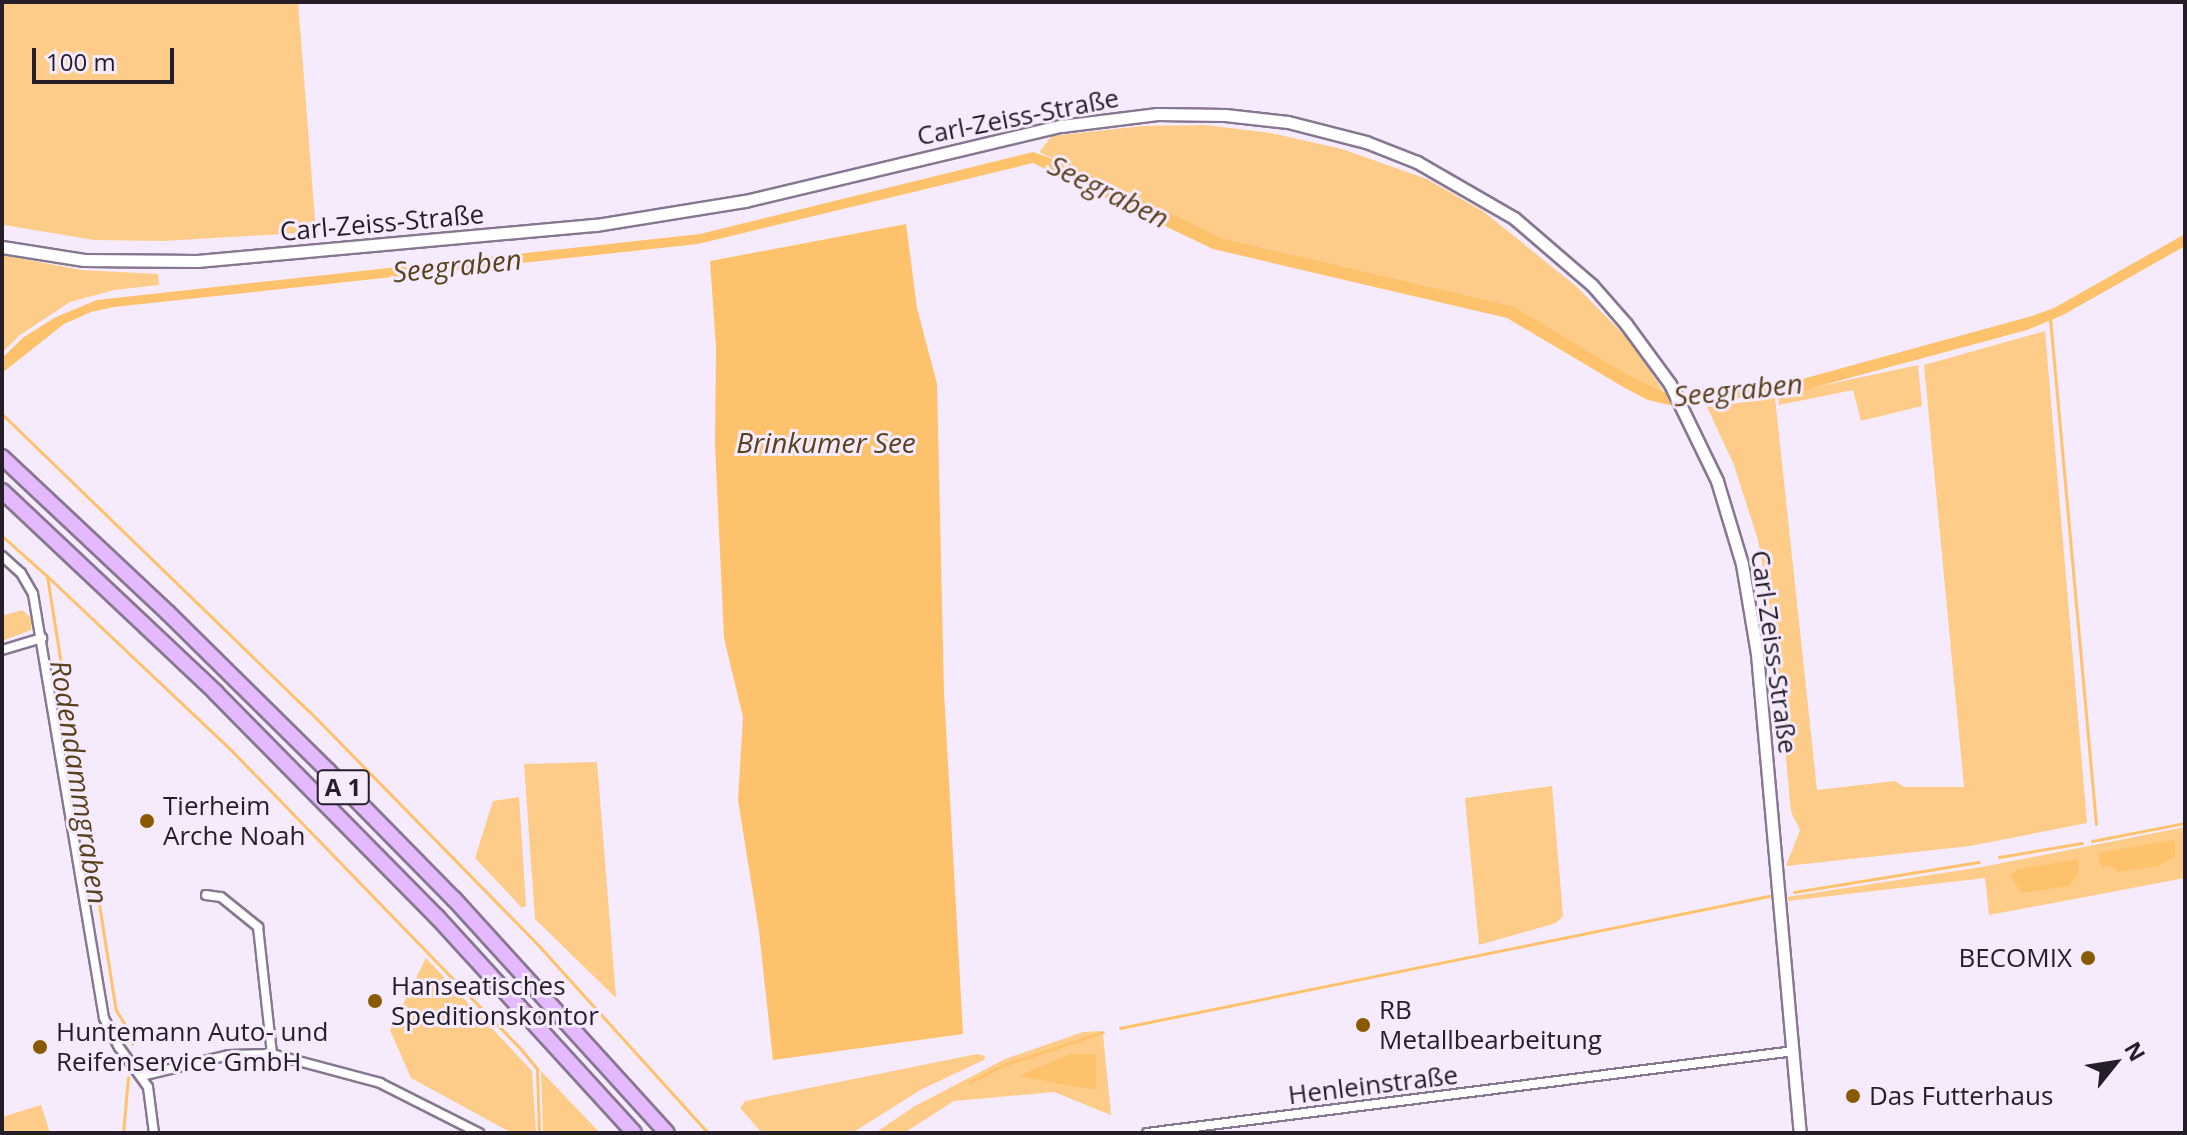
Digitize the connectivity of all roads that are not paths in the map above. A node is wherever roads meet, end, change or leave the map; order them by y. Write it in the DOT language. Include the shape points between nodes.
graph roads {
  1 [pos="2,247"];
  2 [pos="2,457"];
  3 [pos="2,491"];
  4 [pos="2,556"];
  5 [pos="42,638"];
  6 [pos="2,650"];
  7 [pos="206,895"];
  8 [pos="1794,1051"];
  9 [pos="272,1054"];
  10 [pos="141,1076"];
  11 [pos="154,1133"];
  12 [pos="479,1133"];
  13 [pos="634,1133"];
  14 [pos="667,1133"];
  15 [pos="1147,1133"];
  16 [pos="1800,1133"];
  1 -- 8 [label="main road, Carl-Zeiss-Straße" via="84,260 197,261 596,225 745,201 1061,126 1168,113 1246,116 1314,127 1417,162 1492,204 1579,271 1670,384 1722,494 1748,596 1762,701"];
  2 -- 14 [label="highway, A 1" via="168,613 454,899"];
  3 -- 13 [label="highway, A 1" via="216,693 426,906"];
  4 -- 5 [label="street" via="28,583"];
  5 -- 6 [label="street"];
  5 -- 10 [label="street" via="104,1018"];
  7 -- 9 [label="street" via="221,897 258,927"];
  8 -- 15 [label="street, Henleinstraße"];
  8 -- 16 [label="main road, Carl-Zeiss-Straße"];
  9 -- 10 [label="street" via="229,1055"];
  9 -- 12 [label="street" via="368,1078"];
  10 -- 11 [label="street" via="150,1096"];
}
